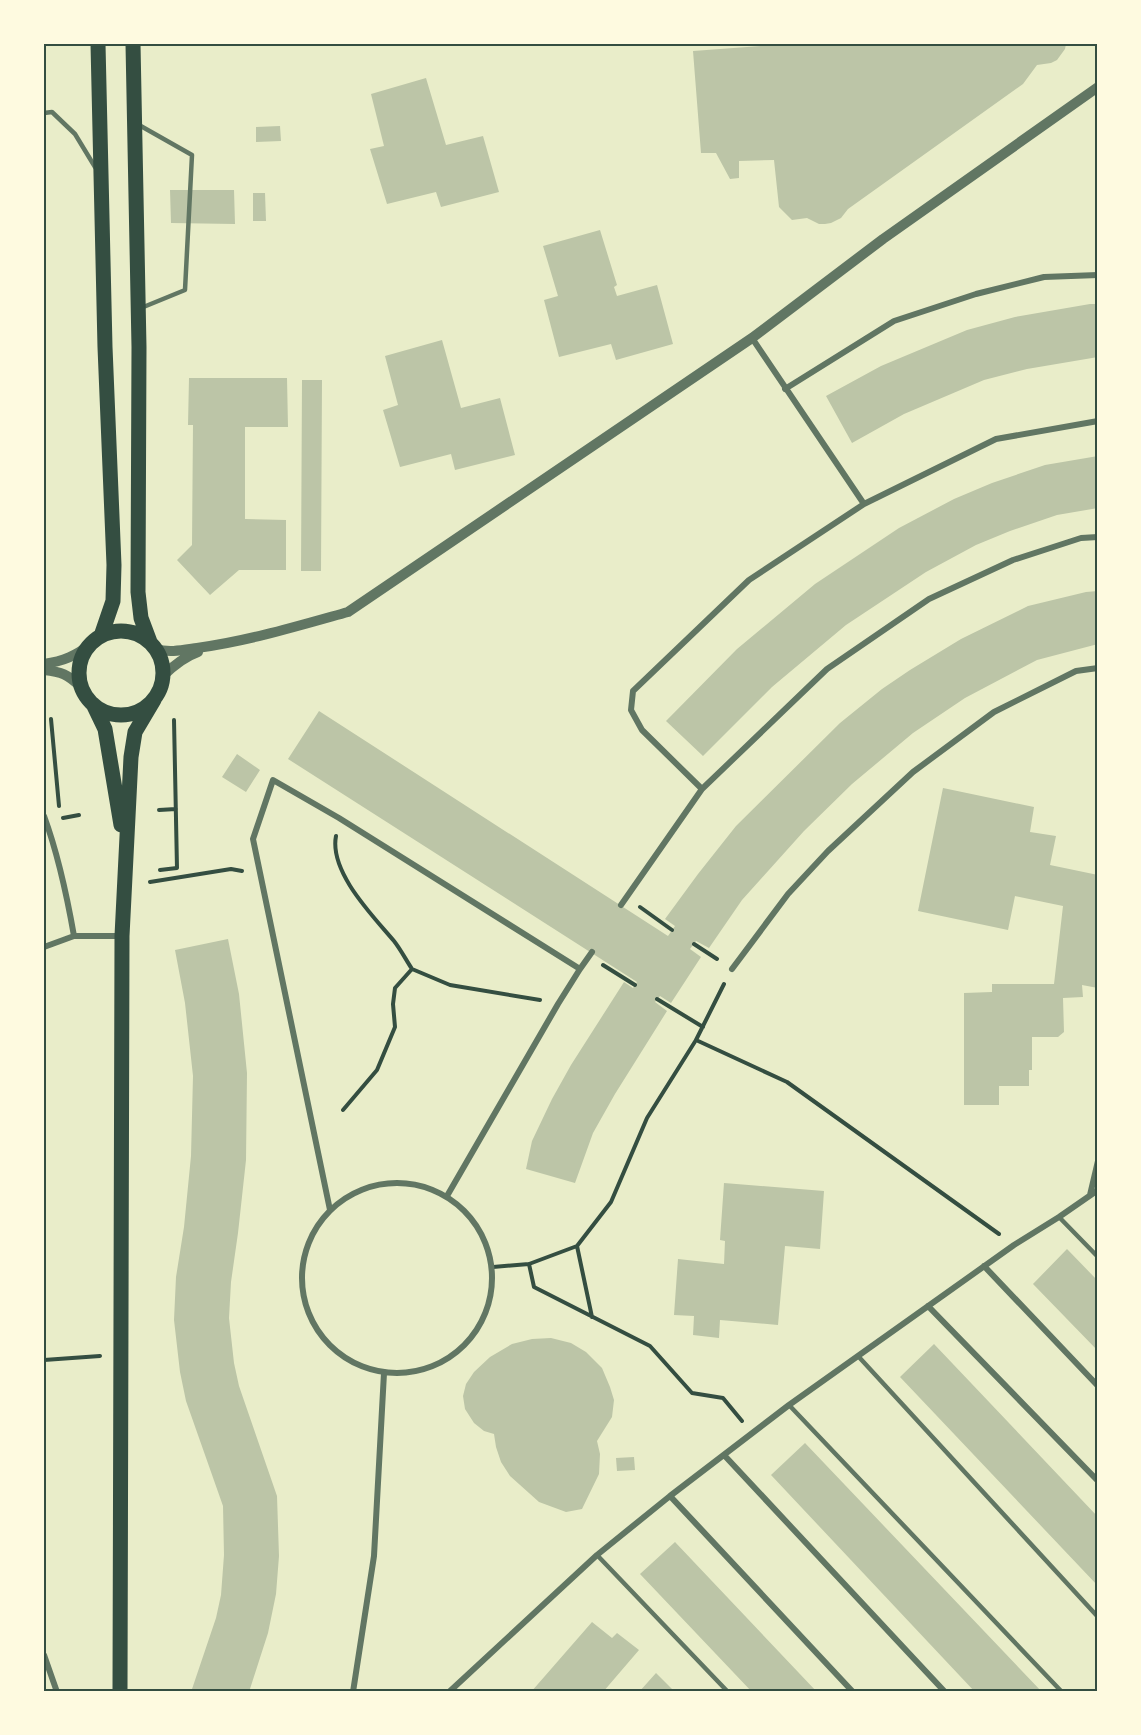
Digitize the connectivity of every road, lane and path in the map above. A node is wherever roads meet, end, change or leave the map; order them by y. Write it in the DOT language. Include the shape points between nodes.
graph roads {
  1 [pos="98,44"];
  2 [pos="133,44"];
  3 [pos="1098,87"];
  4 [pos="44,113"];
  5 [pos="135,123"];
  6 [pos="101,176"];
  7 [pos="1098,275"];
  8 [pos="138,309"];
  9 [pos="752,338"];
  10 [pos="785,389"];
  11 [pos="1098,421"];
  12 [pos="864,504"];
  13 [pos="1098,537"];
  14 [pos="96,640"];
  15 [pos="153,645"];
  16 [pos="213,646"];
  17 [pos="44,664"];
  18 [pos="1098,668"];
  19 [pos="44,670"];
  20 [pos="163,676"];
  21 [pos="81,687"];
  22 [pos="154,700"];
  23 [pos="93,704"];
  24 [pos="174,720"];
  25 [pos="702,789"];
  26 [pos="176,809"];
  27 [pos="159,810"];
  28 [pos="80,815"];
  29 [pos="44,816"];
  30 [pos="61,818"];
  31 [pos="339,818"];
  32 [pos="127,858"];
  33 [pos="160,870"];
  34 [pos="260,873"];
  35 [pos="150,882"];
  36 [pos="627,898"];
  37 [pos="621,905"];
  38 [pos="672,930"];
  39 [pos="74,936"];
  40 [pos="122,936"];
  41 [pos="694,944"];
  42 [pos="44,947"];
  43 [pos="590,954"];
  44 [pos="412,969"];
  45 [pos="580,969"];
  46 [pos="732,969"];
  47 [pos="635,985"];
  48 [pos="657,999"];
  49 [pos="558,1004"];
  50 [pos="703,1027"];
  51 [pos="696,1040"];
  52 [pos="343,1110"];
  53 [pos="1098,1161"];
  54 [pos="1098,1190"];
  55 [pos="1090,1195"];
  56 [pos="447,1196"];
  57 [pos="330,1210"];
  58 [pos="1059,1217"];
  59 [pos="1014,1245"];
  60 [pos="577,1246"];
  61 [pos="1098,1257"];
  62 [pos="529,1264"];
  63 [pos="984,1266"];
  64 [pos="493,1267"];
  65 [pos="928,1306"];
  66 [pos="592,1317"];
  67 [pos="120,1354"];
  68 [pos="858,1356"];
  69 [pos="44,1360"];
  70 [pos="384,1373"];
  71 [pos="1098,1386"];
  72 [pos="789,1405"];
  73 [pos="753,1434"];
  74 [pos="724,1455"];
  75 [pos="1098,1481"];
  76 [pos="670,1496"];
  77 [pos="597,1556"];
  78 [pos="1098,1617"];
  79 [pos="44,1655"];
  80 [pos="57,1692"];
  81 [pos="120,1692"];
  82 [pos="353,1692"];
  83 [pos="448,1692"];
  84 [pos="728,1692"];
  85 [pos="853,1692"];
  86 [pos="945,1692"];
  87 [pos="1062,1692"];
  1 -- 6 [label="main road"];
  2 -- 5 [label="main road"];
  3 -- 9 [label="street" via="883,239"];
  4 -- 6 [label="lane" via="52,112 75,134"];
  5 -- 8 [label="main road"];
  5 -- 8 [label="lane" via="192,155 185,290"];
  6 -- 14 [label="main road" via="114,601"];
  7 -- 10 [label="street" via="1044,277 894,321"];
  8 -- 15 [label="main road" via="138,592 141,618"];
  9 -- 10 [label="street"];
  9 -- 16 [label="street" via="348,612"];
  10 -- 12 [label="street"];
  11 -- 12 [label="street" via="996,439"];
  12 -- 25 [label="street" via="749,580 633,692 631,710 642,730"];
  13 -- 25 [label="street" via="1081,538 1014,561 929,599 827,669"];
  14 -- 15 [label="main road" via="127,631"];
  14 -- 17 [label="street" via="76,656"];
  14 -- 21 [label="main road" via="80,664"];
  15 -- 16 [label="street" via="168,651"];
  15 -- 20 [label="main road"];
  16 -- 20 [label="street" via="187,656"];
  18 -- 46 [label="street" via="1076,671 994,712 913,772 788,894"];
  19 -- 21 [label="street" via="70,676"];
  20 -- 22 [label="main road"];
  21 -- 23 [label="main road"];
  22 -- 23 [label="main road" via="124,715"];
  22 -- 32 [label="main road" via="135,732"];
  23 -- 32 [label="main road" via="105,729"];
  24 -- 26 [label="path"];
  25 -- 36 [label="street"];
  26 -- 27 [label="path"];
  26 -- 33 [label="path" via="177,868"];
  28 -- 30 [label="path"];
  29 -- 39 [label="street"];
  31 -- 34 [label="street" via="273,780 253,839"];
  31 -- 44 [label="path" via="334,846 340,866 359,901"];
  31 -- 45 [label="street"];
  32 -- 40 [label="main road"];
  34 -- 35 [label="path" via="231,869"];
  34 -- 57 [label="street"];
  36 -- 37 [label="street"];
  36 -- 38 [label="path"];
  39 -- 40 [label="street"];
  39 -- 42 [label="street"];
  40 -- 67 [label="main road"];
  41 -- 46 [label="path"];
  43 -- 45 [label="street"];
  43 -- 47 [label="path"];
  44 -- 49 [label="path" via="450,985"];
  44 -- 52 [label="path" via="395,988 395,1027 377,1070"];
  45 -- 49 [label="street"];
  46 -- 50 [label="path"];
  48 -- 50 [label="path"];
  49 -- 56 [label="street"];
  50 -- 51 [label="path"];
  51 -- 59 [label="path" via="787,1082"];
  51 -- 60 [label="path" via="647,1118 611,1202"];
  53 -- 55 [label="street"];
  54 -- 55 [label="street"];
  55 -- 58 [label="street"];
  56 -- 57 [label="street" via="418,1184 386,1183 356,1191"];
  56 -- 64 [label="street" via="469,1214 485,1239"];
  57 -- 70 [label="street" via="312,1234 305,1254 302,1294 312,1323 330,1347 355,1364"];
  58 -- 59 [label="street"];
  58 -- 61 [label="lane"];
  59 -- 63 [label="street"];
  60 -- 62 [label="path"];
  60 -- 66 [label="path"];
  62 -- 64 [label="path"];
  62 -- 66 [label="path" via="534,1287"];
  63 -- 65 [label="street"];
  63 -- 71 [label="street"];
  64 -- 70 [label="street" via="492,1296 482,1323 465,1347 441,1363 413,1373"];
  65 -- 68 [label="street"];
  65 -- 75 [label="street"];
  66 -- 73 [label="path" via="650,1346 692,1393 723,1398"];
  67 -- 69 [label="path"];
  67 -- 81 [label="main road"];
  68 -- 72 [label="street"];
  68 -- 78 [label="lane"];
  70 -- 82 [label="street" via="374,1556"];
  72 -- 73 [label="street"];
  72 -- 87 [label="lane"];
  73 -- 74 [label="street"];
  74 -- 76 [label="street"];
  74 -- 86 [label="street"];
  76 -- 77 [label="street"];
  76 -- 85 [label="street"];
  77 -- 83 [label="street"];
  77 -- 84 [label="lane"];
  79 -- 80 [label="street"];
}
